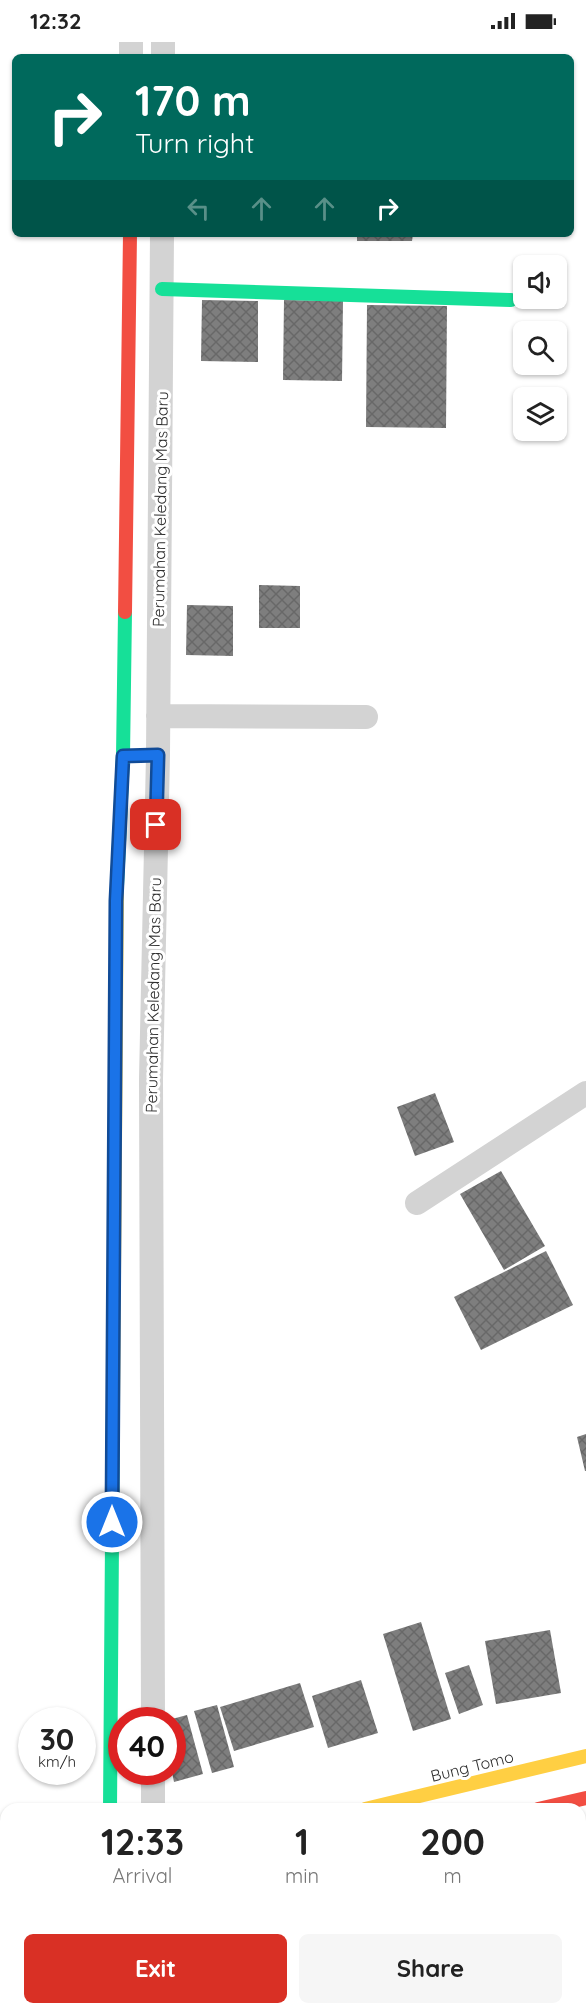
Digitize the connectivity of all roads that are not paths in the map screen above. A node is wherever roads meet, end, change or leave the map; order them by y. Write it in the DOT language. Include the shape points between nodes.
graph roads {
  1 [pos="130,237"];
  2 [pos="162,237"];
  3 [pos="162,289"];
  4 [pos="511,300"];
  5 [pos="158,716"];
  6 [pos="366,717"];
  7 [pos="158,755"];
  8 [pos="123,756"];
  9 [pos="586,1093"];
  10 [pos="417,1203"];
  11 [pos="153,1707"];
  12 [pos="582,1760"];
  13 [pos="153,1785"];
  14 [pos="585,1793"];
  15 [pos="110,1803"];
  16 [pos="153,1803"];
  17 [pos="392,1803"];
  18 [pos="573,1803"];
  1 -- 8 [label="street"];
  2 -- 3 [label="street, Perumahan Keledang Mas Baru"];
  3 -- 4 [label="street"];
  3 -- 5 [label="street, Perumahan Keledang Mas Baru"];
  5 -- 6 [label="street"];
  5 -- 7 [label="street, Perumahan Keledang Mas Baru"];
  7 -- 8 [label="street"];
  7 -- 11 [label="street, Perumahan Keledang Mas Baru" via="151,1079"];
  8 -- 15 [label="street" via="116,913"];
  9 -- 10 [label="street"];
  12 -- 17 [label="street, Bung Tomo"];
  13 -- 16 [label="street"];
  14 -- 18 [label="street"];
}
